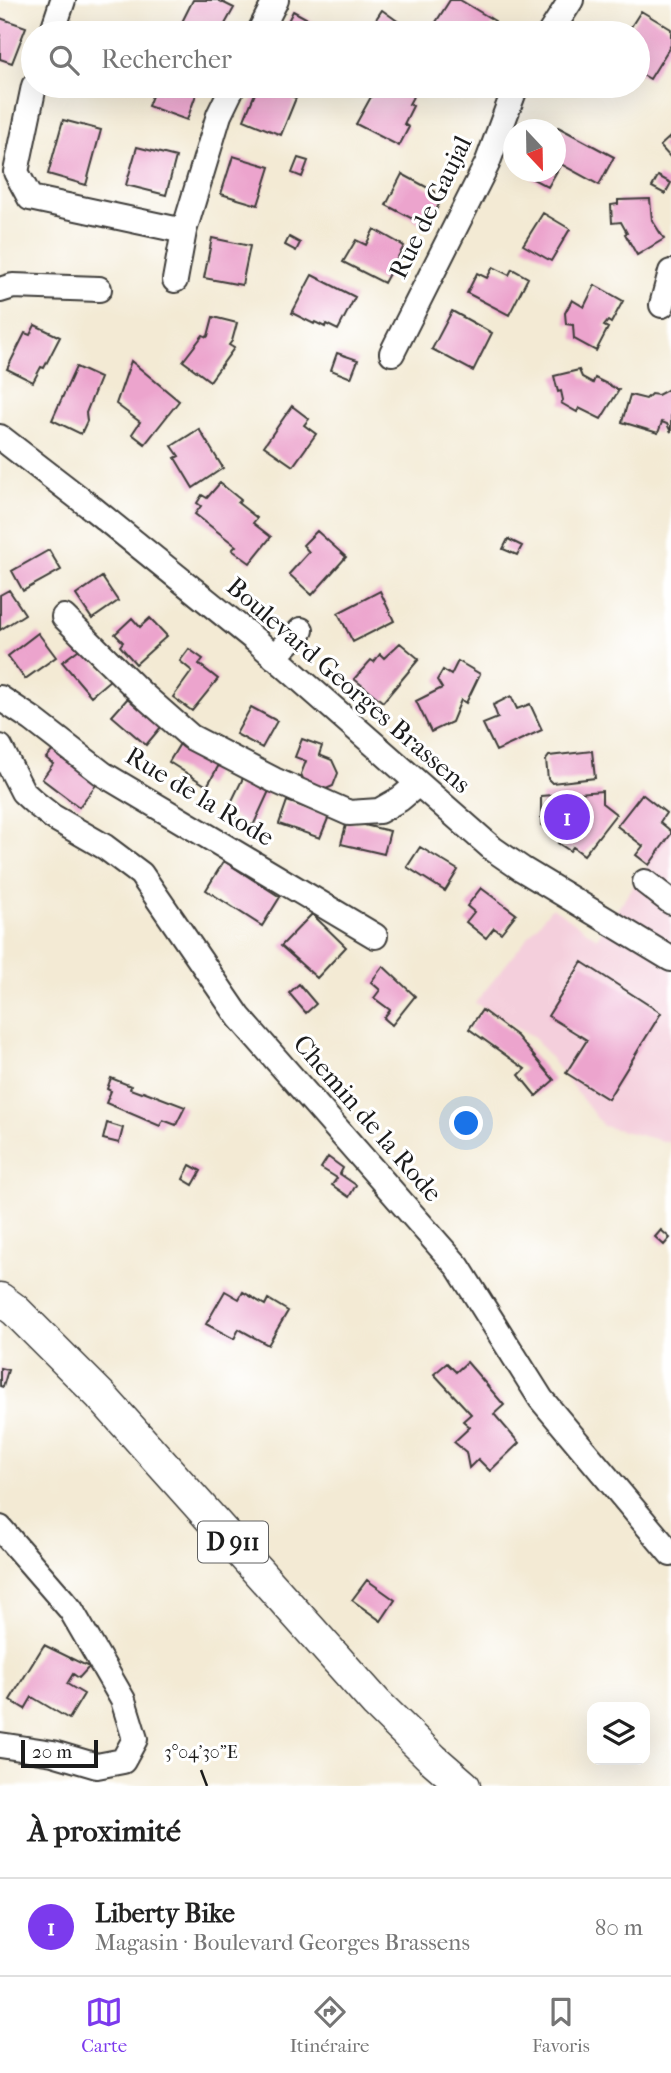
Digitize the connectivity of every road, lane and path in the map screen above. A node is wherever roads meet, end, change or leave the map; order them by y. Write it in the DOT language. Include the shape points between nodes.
graph roads {
  1 [pos="63,0"];
  2 [pos="276,0"];
  3 [pos="571,0"];
  4 [pos="56,21"];
  5 [pos="265,21"];
  6 [pos="558,21"];
  7 [pos="31,98"];
  8 [pos="227,98"];
  9 [pos="512,98"];
  10 [pos="184,231"];
  11 [pos="671,272"];
  12 [pos="175,280"];
  13 [pos="99,289"];
  14 [pos="0,290"];
  15 [pos="662,305"];
  16 [pos="392,352"];
  17 [pos="0,438"];
  18 [pos="64,617"];
  19 [pos="301,630"];
  20 [pos="274,657"];
  21 [pos="0,698"];
  22 [pos="0,747"];
  23 [pos="418,784"];
  24 [pos="645,882"];
  25 [pos="671,902"];
  26 [pos="375,936"];
  27 [pos="671,960"];
  28 [pos="0,1299"];
  29 [pos="0,1528"];
  30 [pos="671,1554"];
  31 [pos="0,1745"];
  32 [pos="464,1786"];
  1 -- 4 [label="street"];
  2 -- 5 [label="street"];
  3 -- 6 [label="street"];
  7 -- 10 [label="street" via="16,172 30,198"];
  8 -- 10 [label="street"];
  9 -- 16 [label="street, Rue de Gaujal" via="487,164"];
  10 -- 12 [label="street"];
  11 -- 15 [label="street"];
  13 -- 14 [label="street" via="13,286"];
  17 -- 20 [label="street, Boulevard Georges Brassens"];
  18 -- 23 [label="street" via="191,737 274,780 349,813 379,811"];
  19 -- 20 [label="street"];
  20 -- 23 [label="street, Boulevard Georges Brassens"];
  21 -- 26 [label="street, Rue de la Rode" via="103,774"];
  22 -- 30 [label="street, Chemin de la Rode" via="23,792 34,803 141,874 239,1017 458,1267 541,1399"];
  23 -- 27 [label="street, Boulevard Georges Brassens" via="493,849"];
  24 -- 25 [label="street"];
  28 -- 32 [label="main road, D 911" via="101,1396 376,1703"];
  29 -- 31 [label="street" via="71,1610 123,1700 135,1739 123,1761 97,1766"];
}
